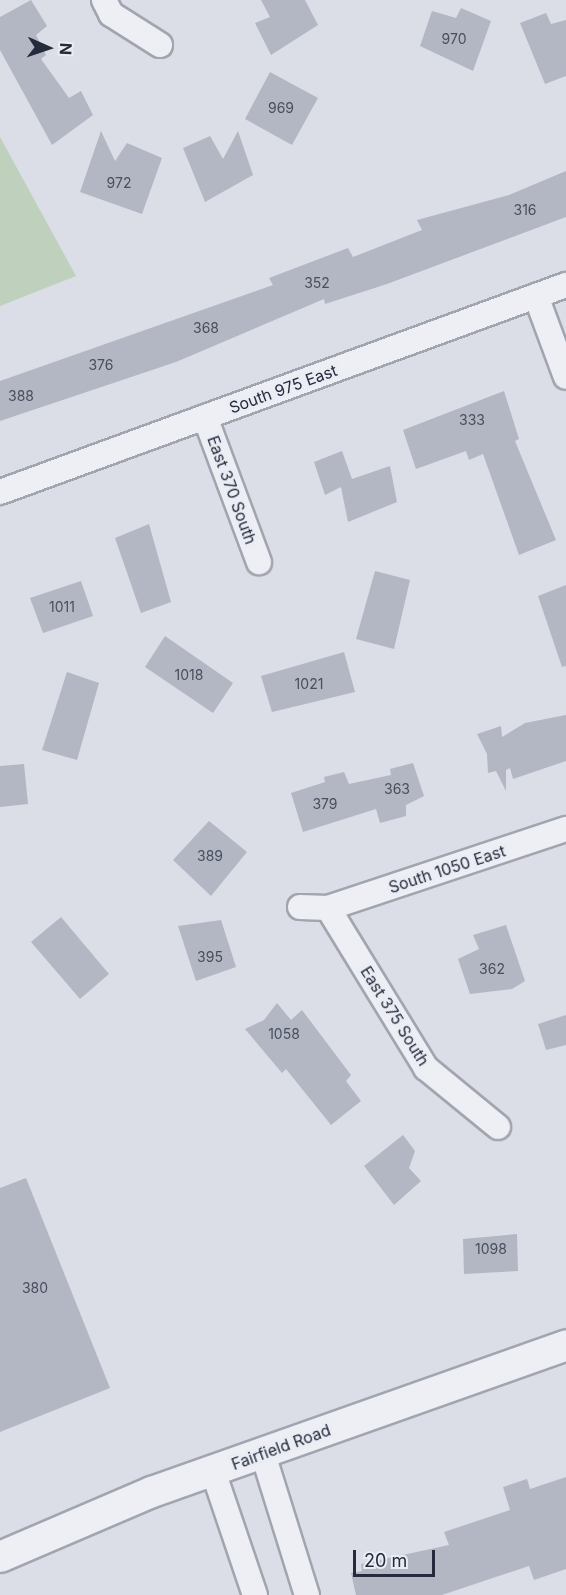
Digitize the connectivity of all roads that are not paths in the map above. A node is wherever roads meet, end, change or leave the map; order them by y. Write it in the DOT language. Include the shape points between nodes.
graph roads {
  1 [pos="104,0"];
  2 [pos="159,45"];
  3 [pos="566,285"];
  4 [pos="536,296"];
  5 [pos="566,377"];
  6 [pos="206,417"];
  7 [pos="0,492"];
  8 [pos="259,562"];
  9 [pos="566,829"];
  10 [pos="300,907"];
  11 [pos="328,908"];
  12 [pos="498,1127"];
  13 [pos="566,1345"];
  14 [pos="263,1454"];
  15 [pos="213,1471"];
  16 [pos="0,1557"];
  17 [pos="255,1595"];
  18 [pos="307,1595"];
  1 -- 2 [label="street" via="111,14"];
  3 -- 4 [label="street, South 975 East"];
  4 -- 5 [label="street"];
  4 -- 6 [label="street, South 975 East"];
  6 -- 7 [label="street, South 975 East"];
  6 -- 8 [label="street, East 370 South"];
  9 -- 11 [label="street, South 1050 East"];
  10 -- 11 [label="street"];
  11 -- 12 [label="street, East 375 South" via="426,1068"];
  13 -- 14 [label="street, Fairfield Road"];
  14 -- 15 [label="street, Fairfield Road"];
  14 -- 18 [label="street"];
  15 -- 16 [label="street, Fairfield Road" via="69,1524"];
  15 -- 17 [label="street"];
}
